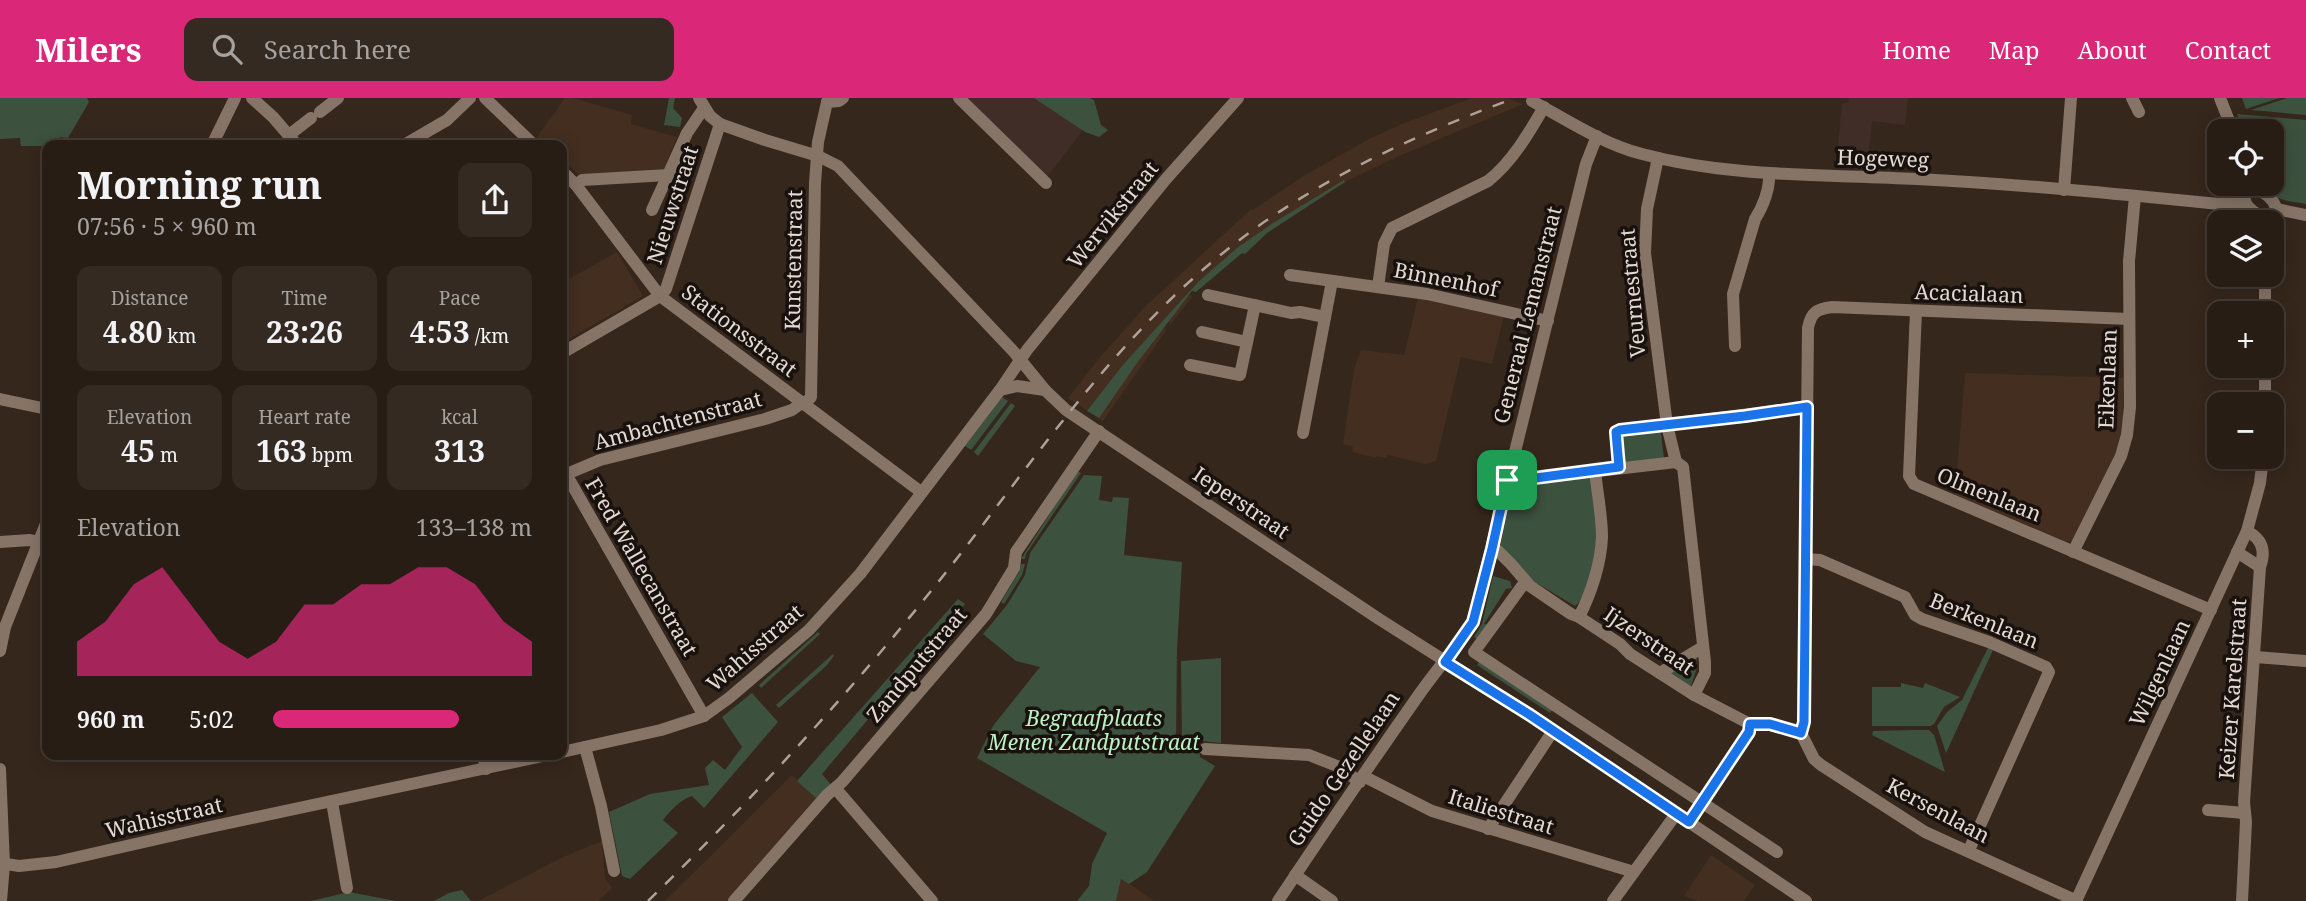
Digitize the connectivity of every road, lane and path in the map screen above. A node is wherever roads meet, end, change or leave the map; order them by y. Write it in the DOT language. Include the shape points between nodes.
graph roads {
  1 [pos="235,98"];
  2 [pos="252,98"];
  3 [pos="338,98"];
  4 [pos="485,98"];
  5 [pos="843,98"];
  6 [pos="959,98"];
  7 [pos="1238,98"];
  8 [pos="2071,98"];
  9 [pos="2132,98"];
  10 [pos="2220,98"];
  11 [pos="466,99"];
  12 [pos="825,100"];
  13 [pos="702,103"];
  14 [pos="1538,104"];
  15 [pos="2139,111"];
  16 [pos="2228,119"];
  17 [pos="720,124"];
  18 [pos="1597,136"];
  19 [pos="214,140"];
  20 [pos="293,140"];
  21 [pos="413,140"];
  22 [pos="529,140"];
  23 [pos="818,156"];
  24 [pos="1658,158"];
  25 [pos="1769,174"];
  26 [pos="668,175"];
  27 [pos="567,177"];
  28 [pos="1046,183"];
  29 [pos="576,185"];
  30 [pos="2064,190"];
  31 [pos="2135,196"];
  32 [pos="2244,196"];
  33 [pos="2267,196"];
  34 [pos="2245,202"];
  35 [pos="2276,209"];
  36 [pos="652,210"];
  37 [pos="2252,210"];
  38 [pos="2306,215"];
  39 [pos="1290,275"];
  40 [pos="1332,281"];
  41 [pos="1378,287"];
  42 [pos="1208,295"];
  43 [pos="660,296"];
  44 [pos="1255,305"];
  45 [pos="1916,311"];
  46 [pos="1325,317"];
  47 [pos="2129,319"];
  48 [pos="1548,321"];
  49 [pos="1202,332"];
  50 [pos="1247,342"];
  51 [pos="1735,346"];
  52 [pos="567,350"];
  53 [pos="1020,359"];
  54 [pos="1190,365"];
  55 [pos="1000,390"];
  56 [pos="1045,390"];
  57 [pos="0,399"];
  58 [pos="804,403"];
  59 [pos="42,407"];
  60 [pos="1807,407"];
  61 [pos="1667,425"];
  62 [pos="1099,431"];
  63 [pos="1303,433"];
  64 [pos="1676,461"];
  65 [pos="1619,467"];
  66 [pos="2262,469"];
  67 [pos="1595,470"];
  68 [pos="567,471"];
  69 [pos="567,479"];
  70 [pos="1507,480"];
  71 [pos="921,492"];
  72 [pos="2247,531"];
  73 [pos="42,537"];
  74 [pos="42,539"];
  75 [pos="0,542"];
  76 [pos="1492,549"];
  77 [pos="2073,552"];
  78 [pos="2237,552"];
  79 [pos="1805,559"];
  80 [pos="2260,567"];
  81 [pos="1525,582"];
  82 [pos="2211,610"];
  83 [pos="1579,617"];
  84 [pos="1703,647"];
  85 [pos="0,650"];
  86 [pos="2255,657"];
  87 [pos="2306,660"];
  88 [pos="1445,662"];
  89 [pos="1660,673"];
  90 [pos="1694,695"];
  91 [pos="704,716"];
  92 [pos="1750,724"];
  93 [pos="1553,731"];
  94 [pos="1801,733"];
  95 [pos="585,747"];
  96 [pos="1205,749"];
  97 [pos="567,751"];
  98 [pos="484,760"];
  99 [pos="526,760"];
  100 [pos="0,769"];
  101 [pos="486,769"];
  102 [pos="1361,779"];
  103 [pos="836,789"];
  104 [pos="332,802"];
  105 [pos="1702,803"];
  106 [pos="2208,810"];
  107 [pos="2245,813"];
  108 [pos="1676,814"];
  109 [pos="1689,822"];
  110 [pos="1488,829"];
  111 [pos="1969,850"];
  112 [pos="1777,852"];
  113 [pos="2,864"];
  114 [pos="614,871"];
  115 [pos="1634,872"];
  116 [pos="1295,875"];
  117 [pos="347,888"];
  118 [pos="1,901"];
  119 [pos="734,901"];
  120 [pos="932,901"];
  121 [pos="1278,901"];
  122 [pos="1332,901"];
  123 [pos="1613,901"];
  124 [pos="1806,901"];
  125 [pos="2076,901"];
  126 [pos="2242,901"];
  1 -- 19 [label="street"];
  2 -- 20 [label="street"];
  3 -- 20 [label="street"];
  4 -- 22 [label="street"];
  5 -- 12 [label="street"];
  6 -- 28 [label="street"];
  7 -- 53 [label="street, Wervikstraat"];
  8 -- 30 [label="street"];
  9 -- 15 [label="street"];
  10 -- 16 [label="street"];
  11 -- 21 [label="street" via="447,120"];
  12 -- 23 [label="street, Kunstenstraat"];
  13 -- 17 [label="street, Ieperstraat"];
  13 -- 26 [label="street"];
  14 -- 18 [label="street, Hogeweg"];
  14 -- 41 [label="street, Binnenhof" via="1499,173 1392,228 1384,244"];
  17 -- 23 [label="street, Ieperstraat"];
  17 -- 43 [label="street, Nieuwstraat"];
  18 -- 24 [label="street, Hogeweg"];
  18 -- 48 [label="street, Generaal Lemanstraat"];
  23 -- 53 [label="street, Ieperstraat" via="838,166"];
  23 -- 58 [label="street, Kunstenstraat" via="811,397"];
  24 -- 25 [label="street, Hogeweg"];
  24 -- 61 [label="street, Veurnestraat" via="1644,242"];
  25 -- 30 [label="street, Hogeweg"];
  25 -- 51 [label="street" via="1733,294"];
  26 -- 29 [label="street" via="582,180"];
  26 -- 36 [label="street"];
  27 -- 29 [label="street, Stationsstraat"];
  29 -- 43 [label="street, Stationsstraat"];
  30 -- 31 [label="street, Hogeweg"];
  31 -- 34 [label="street, Hogeweg"];
  31 -- 47 [label="street, Eikenlaan"];
  32 -- 34 [label="street"];
  33 -- 35 [label="street"];
  34 -- 37 [label="street"];
  35 -- 38 [label="street"];
  39 -- 40 [label="street, Binnenhof"];
  40 -- 41 [label="street, Binnenhof"];
  40 -- 46 [label="street"];
  41 -- 48 [label="street, Binnenhof" via="1427,293"];
  42 -- 44 [label="street"];
  43 -- 52 [label="street"];
  43 -- 58 [label="street, Stationsstraat"];
  44 -- 46 [label="street"];
  44 -- 50 [label="street"];
  45 -- 47 [label="street, Acacialaan"];
  45 -- 60 [label="street, Acacialaan" via="1832,307 1810,316"];
  45 -- 77 [label="street, Olmenlaan" via="1909,476 1914,484"];
  46 -- 63 [label="street"];
  47 -- 77 [label="street, Eikenlaan" via="2127,435"];
  48 -- 70 [label="street, Generaal Lemanstraat"];
  49 -- 50 [label="street"];
  50 -- 54 [label="street" via="1240,375"];
  53 -- 55 [label="street, Wervikstraat"];
  53 -- 56 [label="street, Ieperstraat"];
  55 -- 56 [label="street" via="1017,386"];
  55 -- 71 [label="street, Wahisstraat"];
  56 -- 62 [label="street, Ieperstraat"];
  57 -- 59 [label="street"];
  58 -- 68 [label="street, Ambachtenstraat" via="765,419"];
  58 -- 71 [label="street, Stationsstraat"];
  60 -- 61 [label="street"];
  60 -- 79 [label="street"];
  61 -- 64 [label="street, Veurnestraat"];
  61 -- 65 [label="street" via="1616,432"];
  62 -- 88 [label="street, Ieperstraat"];
  62 -- 103 [label="street, Zandputstraat" via="1016,552 1014,568 986,614"];
  64 -- 65 [label="street"];
  64 -- 84 [label="street, Veurnestraat" via="1683,467"];
  65 -- 67 [label="street"];
  66 -- 72 [label="street, Wilgenlaan"];
  67 -- 70 [label="street"];
  67 -- 83 [label="street" via="1602,537 1587,602"];
  69 -- 91 [label="street, Fred Wallecanstraat"];
  70 -- 76 [label="street, Generaal Lemanstraat"];
  71 -- 91 [label="street, Wahisstraat" via="821,617"];
  72 -- 78 [label="street, Wilgenlaan"];
  72 -- 80 [label="street, Keizer Karelstraat" via="2262,546"];
  73 -- 75 [label="street"];
  74 -- 85 [label="street"];
  76 -- 81 [label="street, Ijzerstraat"];
  76 -- 88 [label="street, Generaal Lemanstraat" via="1473,622"];
  77 -- 82 [label="street, Olmenlaan"];
  78 -- 80 [label="street"];
  78 -- 82 [label="street, Wilgenlaan"];
  79 -- 94 [label="street"];
  79 -- 111 [label="street, Berkenlaan" via="1820,560 1905,597 1922,619 1989,642 2049,672"];
  80 -- 86 [label="street, Keizer Karelstraat"];
  81 -- 83 [label="street, Ijzerstraat"];
  81 -- 105 [label="street" via="1474,652"];
  82 -- 125 [label="street, Wilgenlaan"];
  83 -- 89 [label="street, Ijzerstraat"];
  84 -- 89 [label="street"];
  84 -- 90 [label="street, Veurnestraat" via="1705,673"];
  86 -- 87 [label="street"];
  86 -- 107 [label="street, Keizer Karelstraat"];
  88 -- 93 [label="street, Ieperstraat"];
  88 -- 102 [label="street, Guido Gezellelaan"];
  89 -- 90 [label="street, Ijzerstraat"];
  90 -- 92 [label="street, Ijzerstraat"];
  91 -- 95 [label="street, Wahisstraat"];
  92 -- 94 [label="street, Ijzerstraat"];
  92 -- 105 [label="street"];
  93 -- 108 [label="street, Ieperstraat"];
  93 -- 110 [label="street"];
  94 -- 111 [label="street, Kersenlaan" via="1821,765 1925,832"];
  95 -- 97 [label="street, Wahisstraat"];
  95 -- 114 [label="street"];
  96 -- 102 [label="street, Italiestraat" via="1309,755"];
  98 -- 101 [label="street"];
  99 -- 101 [label="street, Wahisstraat"];
  100 -- 113 [label="street"];
  101 -- 104 [label="street, Wahisstraat"];
  102 -- 110 [label="street, Italiestraat" via="1432,811"];
  102 -- 116 [label="street, Guido Gezellelaan"];
  103 -- 119 [label="street, Zandputstraat"];
  103 -- 120 [label="street"];
  104 -- 113 [label="street, Wahisstraat" via="56,862"];
  104 -- 117 [label="street"];
  105 -- 109 [label="street"];
  105 -- 112 [label="street"];
  106 -- 107 [label="street, Keizer Karelstraat"];
  107 -- 126 [label="street, Keizer Karelstraat"];
  108 -- 109 [label="street, Ieperstraat"];
  108 -- 115 [label="street"];
  109 -- 124 [label="street, Ieperstraat"];
  110 -- 115 [label="street, Italiestraat"];
  111 -- 125 [label="street, Kersenlaan"];
  113 -- 118 [label="street"];
  115 -- 123 [label="street"];
  116 -- 121 [label="street, Guido Gezellelaan"];
  116 -- 122 [label="street"];
}
